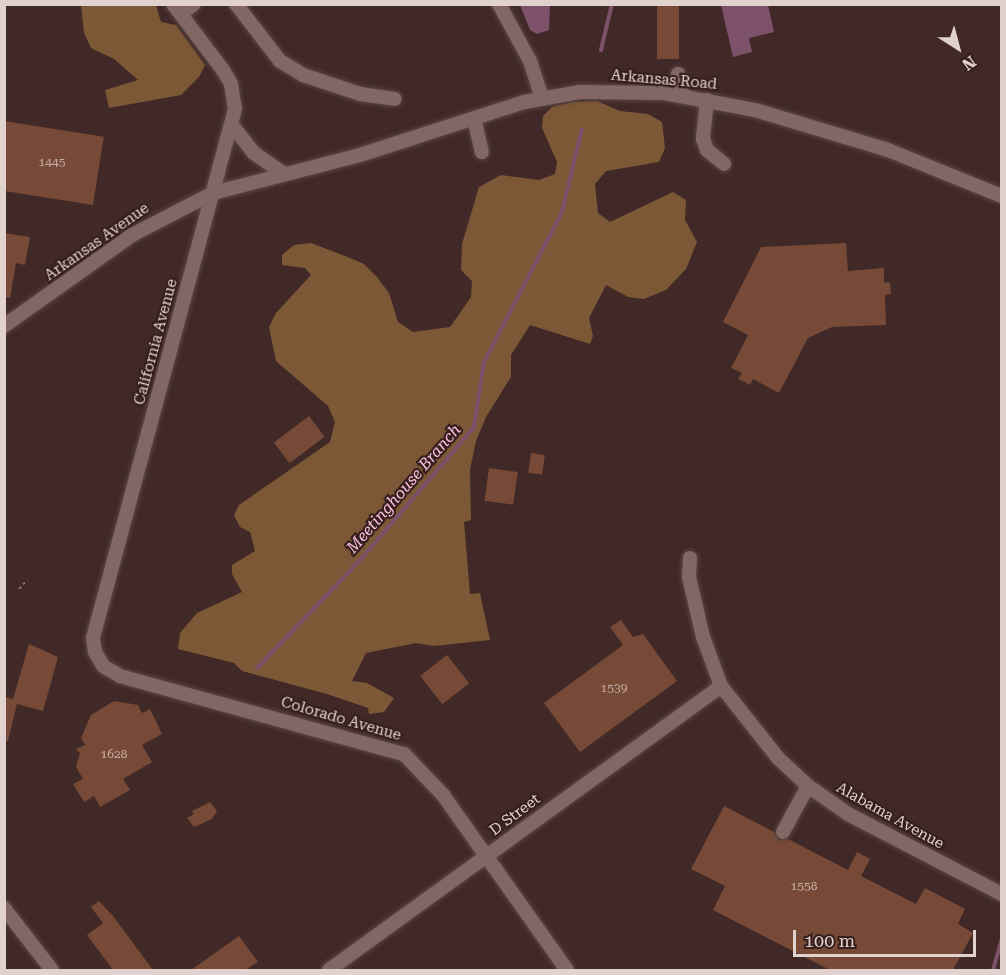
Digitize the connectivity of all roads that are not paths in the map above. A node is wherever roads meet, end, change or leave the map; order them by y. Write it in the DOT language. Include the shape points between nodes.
graph roads {
  1 [pos="194,4"];
  2 [pos="236,4"];
  3 [pos="499,4"];
  4 [pos="177,9"];
  5 [pos="678,74"];
  6 [pos="682,96"];
  7 [pos="395,99"];
  8 [pos="542,99"];
  9 [pos="707,100"];
  10 [pos="474,117"];
  11 [pos="232,125"];
  12 [pos="482,152"];
  13 [pos="724,164"];
  14 [pos="284,174"];
  15 [pos="213,193"];
  16 [pos="1002,196"];
  17 [pos="4,326"];
  18 [pos="690,558"];
  19 [pos="102,607"];
  20 [pos="721,686"];
  21 [pos="808,786"];
  22 [pos="783,832"];
  23 [pos="486,857"];
  24 [pos="1002,894"];
  25 [pos="4,908"];
  26 [pos="17,925"];
  27 [pos="4,933"];
  28 [pos="52,970"];
  29 [pos="329,970"];
  30 [pos="567,970"];
  1 -- 4 [label="street"];
  2 -- 7 [label="street" via="280,61 303,75 360,94"];
  3 -- 8 [label="street" via="530,61"];
  4 -- 11 [label="street, California Avenue" via="231,84 236,100"];
  5 -- 6 [label="street"];
  6 -- 8 [label="street, Arkansas Road" via="602,91"];
  6 -- 9 [label="street, Arkansas Road"];
  8 -- 10 [label="street, Arkansas Road"];
  9 -- 13 [label="street" via="703,140 707,150"];
  9 -- 16 [label="street, Arkansas Road" via="819,127"];
  10 -- 12 [label="street"];
  10 -- 14 [label="street, Arkansas Road"];
  11 -- 14 [label="street" via="254,153"];
  11 -- 15 [label="street, California Avenue"];
  14 -- 15 [label="street, Arkansas Road"];
  15 -- 17 [label="street, Arkansas Avenue" via="132,235"];
  15 -- 19 [label="street, California Avenue"];
  18 -- 20 [label="street, Alabama Avenue" via="690,577 703,637"];
  19 -- 23 [label="street, Colorado Avenue" via="93,643 97,657 107,669 404,754 437,788"];
  20 -- 21 [label="street, Alabama Avenue" via="770,750"];
  20 -- 23 [label="street, D Street"];
  21 -- 22 [label="street"];
  21 -- 24 [label="street, Alabama Avenue" via="848,814"];
  23 -- 29 [label="street, D Street"];
  23 -- 30 [label="street, Colorado Avenue"];
  25 -- 26 [label="street"];
  26 -- 27 [label="street"];
  26 -- 28 [label="street"];
}
